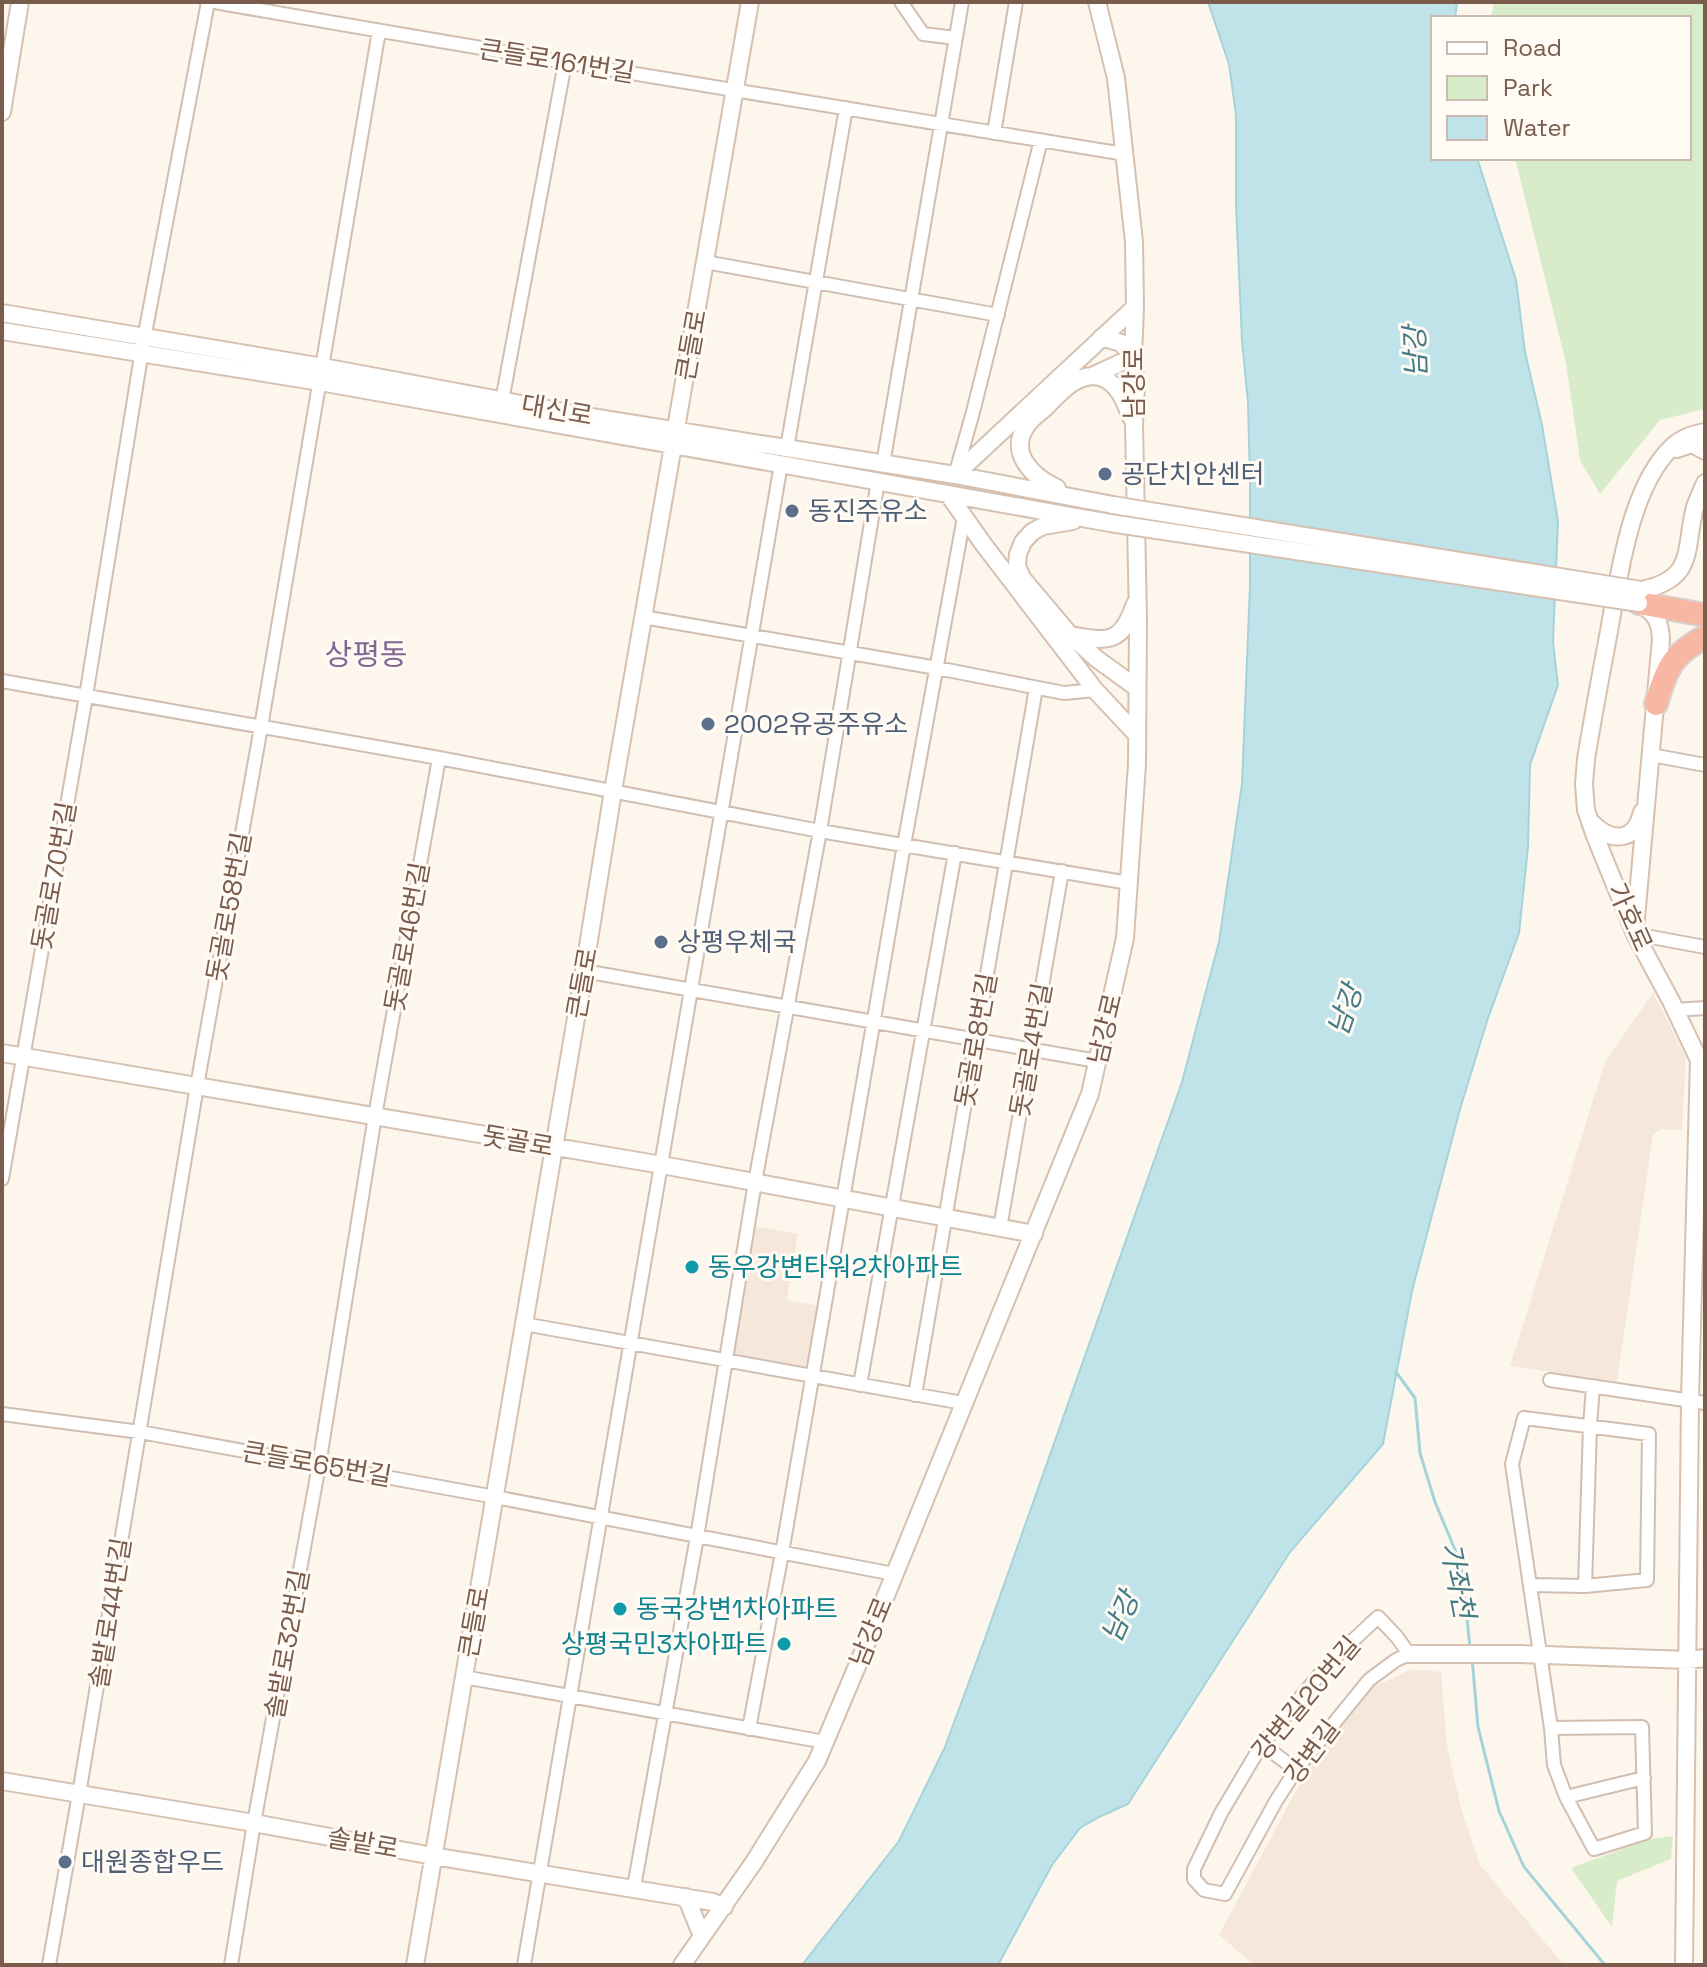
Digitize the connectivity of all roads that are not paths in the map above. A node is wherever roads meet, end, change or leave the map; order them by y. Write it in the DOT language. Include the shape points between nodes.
graph roads {
  1 [pos="20,2"];
  2 [pos="208,2"];
  3 [pos="215,2"];
  4 [pos="750,2"];
  5 [pos="901,2"];
  6 [pos="962,2"];
  7 [pos="1016,2"];
  8 [pos="1097,2"];
  9 [pos="379,31"];
  10 [pos="956,38"];
  11 [pos="565,63"];
  12 [pos="735,89"];
  13 [pos="846,108"];
  14 [pos="2,112"];
  15 [pos="941,124"];
  16 [pos="994,133"];
  17 [pos="1041,140"];
  18 [pos="1124,154"];
  19 [pos="705,262"];
  20 [pos="816,282"];
  21 [pos="911,300"];
  22 [pos="1135,307"];
  23 [pos="2,313"];
  24 [pos="998,315"];
  25 [pos="2,331"];
  26 [pos="1105,338"];
  27 [pos="143,345"];
  28 [pos="1133,357"];
  29 [pos="322,374"];
  30 [pos="1090,377"];
  31 [pos="502,401"];
  32 [pos="1705,420"];
  33 [pos="1134,424"];
  34 [pos="1705,432"];
  35 [pos="675,437"];
  36 [pos="1705,451"];
  37 [pos="784,456"];
  38 [pos="1657,465"];
  39 [pos="880,473"];
  40 [pos="955,475"];
  41 [pos="1705,483"];
  42 [pos="948,494"];
  43 [pos="1084,499"];
  44 [pos="964,517"];
  45 [pos="1089,520"];
  46 [pos="1622,561"];
  47 [pos="1640,597"];
  48 [pos="1137,598"];
  49 [pos="1705,601"];
  50 [pos="1705,615"];
  51 [pos="643,617"];
  52 [pos="1070,635"];
  53 [pos="752,637"];
  54 [pos="1701,643"];
  55 [pos="851,653"];
  56 [pos="937,668"];
  57 [pos="2,681"];
  58 [pos="1036,688"];
  59 [pos="1137,688"];
  60 [pos="1095,690"];
  61 [pos="86,696"];
  62 [pos="1656,704"];
  63 [pos="261,727"];
  64 [pos="1137,735"];
  65 [pos="1651,755"];
  66 [pos="439,758"];
  67 [pos="1705,765"];
  68 [pos="1649,779"];
  69 [pos="613,791"];
  70 [pos="722,812"];
  71 [pos="1590,820"];
  72 [pos="820,831"];
  73 [pos="904,845"];
  74 [pos="955,853"];
  75 [pos="1006,862"];
  76 [pos="1062,871"];
  77 [pos="1129,883"];
  78 [pos="1635,934"];
  79 [pos="1705,947"];
  80 [pos="584,971"];
  81 [pos="691,990"];
  82 [pos="788,1007"];
  83 [pos="1705,1008"];
  84 [pos="1675,1010"];
  85 [pos="874,1022"];
  86 [pos="923,1031"];
  87 [pos="976,1040"];
  88 [pos="1031,1050"];
  89 [pos="2,1053"];
  90 [pos="22,1057"];
  91 [pos="1702,1060"];
  92 [pos="1097,1061"];
  93 [pos="197,1086"];
  94 [pos="375,1116"];
  95 [pos="554,1147"];
  96 [pos="662,1165"];
  97 [pos="1701,1172"];
  98 [pos="2,1179"];
  99 [pos="755,1182"];
  100 [pos="843,1198"];
  101 [pos="892,1208"];
  102 [pos="945,1217"];
  103 [pos="1000,1228"];
  104 [pos="1034,1234"];
  105 [pos="1699,1269"];
  106 [pos="524,1324"];
  107 [pos="631,1344"];
  108 [pos="726,1360"];
  109 [pos="812,1376"];
  110 [pos="1550,1380"];
  111 [pos="860,1385"];
  112 [pos="1593,1386"];
  113 [pos="915,1395"];
  114 [pos="1698,1402"];
  115 [pos="963,1403"];
  116 [pos="2,1414"];
  117 [pos="1590,1426"];
  118 [pos="140,1432"];
  119 [pos="319,1465"];
  120 [pos="495,1497"];
  121 [pos="601,1518"];
  122 [pos="697,1537"];
  123 [pos="782,1553"];
  124 [pos="894,1574"];
  125 [pos="1530,1585"];
  126 [pos="1585,1586"];
  127 [pos="1409,1654"];
  128 [pos="1540,1654"];
  129 [pos="1696,1659"];
  130 [pos="464,1677"];
  131 [pos="570,1696"];
  132 [pos="665,1713"];
  133 [pos="1551,1728"];
  134 [pos="749,1729"];
  135 [pos="825,1742"];
  136 [pos="1262,1744"];
  137 [pos="1296,1770"];
  138 [pos="1644,1778"];
  139 [pos="2,1781"];
  140 [pos="79,1794"];
  141 [pos="1566,1797"];
  142 [pos="254,1823"];
  143 [pos="433,1856"];
  144 [pos="540,1873"];
  145 [pos="634,1887"];
  146 [pos="1225,1894"];
  147 [pos="686,1897"];
  148 [pos="724,1907"];
  149 [pos="702,1936"];
  150 [pos="49,1965"];
  151 [pos="231,1965"];
  152 [pos="415,1965"];
  153 [pos="524,1965"];
  154 [pos="682,1965"];
  155 [pos="1684,1965"];
  1 -- 14 [label="street"];
  2 -- 27 [label="street, 돗골로70번길"];
  3 -- 9 [label="street, 큰들로161번길"];
  4 -- 12 [label="street, 큰들로"];
  5 -- 10 [label="street" via="923,34"];
  6 -- 10 [label="street"];
  7 -- 16 [label="street"];
  8 -- 18 [label="street, 남강로" via="1116,78"];
  9 -- 11 [label="street, 큰들로161번길"];
  9 -- 29 [label="street, 돗골로58번길"];
  10 -- 15 [label="street"];
  11 -- 12 [label="street, 큰들로161번길"];
  11 -- 31 [label="street"];
  12 -- 13 [label="street, 큰들로161번길"];
  12 -- 19 [label="street, 큰들로"];
  13 -- 15 [label="street, 큰들로161번길"];
  13 -- 20 [label="street"];
  15 -- 16 [label="street, 큰들로161번길"];
  15 -- 21 [label="street"];
  16 -- 17 [label="street, 큰들로161번길"];
  17 -- 18 [label="street, 큰들로161번길"];
  17 -- 24 [label="street"];
  18 -- 22 [label="street, 남강로"];
  19 -- 20 [label="street"];
  19 -- 35 [label="street, 큰들로"];
  20 -- 21 [label="street"];
  20 -- 37 [label="street"];
  21 -- 24 [label="street"];
  21 -- 39 [label="street"];
  22 -- 26 [label="street"];
  22 -- 28 [label="street, 남강로"];
  23 -- 27 [label="street, 대신로"];
  24 -- 40 [label="street"];
  25 -- 27 [label="street, 대신로"];
  26 -- 28 [label="street" via="1121,343"];
  26 -- 30 [label="street" via="1112,350 1109,360"];
  26 -- 40 [label="street"];
  27 -- 29 [label="street, 대신로"];
  27 -- 61 [label="street, 돗골로70번길"];
  28 -- 30 [label="street"];
  28 -- 33 [label="street, 남강로"];
  29 -- 31 [label="street, 대신로"];
  29 -- 35 [label="street, 대신로" via="559,426"];
  29 -- 63 [label="street, 돗골로58번길"];
  30 -- 33 [label="street" via="1104,379 1122,394"];
  30 -- 43 [label="street" via="1072,382 1027,425 1021,447 1024,462 1043,482"];
  31 -- 35 [label="street, 대신로"];
  32 -- 46 [label="street, 가호로" via="1664,442 1634,484"];
  33 -- 48 [label="street, 남강로"];
  34 -- 38 [label="street, 가호로" via="1684,438"];
  35 -- 37 [label="street, 대신로"];
  35 -- 51 [label="street, 큰들로"];
  36 -- 38 [label="street" via="1692,444 1681,446"];
  37 -- 39 [label="street, 대신로"];
  37 -- 53 [label="street"];
  38 -- 46 [label="street, 가호로" via="1643,490"];
  39 -- 40 [label="street, 대신로"];
  39 -- 42 [label="street, 대신로"];
  39 -- 55 [label="street"];
  40 -- 43 [label="street, 대신로"];
  41 -- 47 [label="street" via="1685,560 1669,582"];
  42 -- 44 [label="street"];
  42 -- 45 [label="street, 대신로"];
  43 -- 47 [label="street, 대신로, bridge"];
  44 -- 56 [label="street"];
  44 -- 60 [label="street"];
  45 -- 47 [label="street, 대신로, bridge"];
  45 -- 52 [label="street" via="1043,526 1023,542 1018,554 1022,578"];
  46 -- 71 [label="street, 가호로" via="1586,759"];
  47 -- 49 [label="highway"];
  47 -- 50 [label="highway"];
  47 -- 62 [label="street" via="1660,624"];
  48 -- 52 [label="street" via="1120,634 1103,640"];
  48 -- 59 [label="street, 남강로"];
  51 -- 53 [label="street"];
  51 -- 69 [label="street, 큰들로"];
  52 -- 59 [label="street"];
  53 -- 55 [label="street"];
  53 -- 70 [label="street"];
  54 -- 62 [label="highway" via="1673,660"];
  55 -- 56 [label="street"];
  55 -- 72 [label="street"];
  56 -- 58 [label="street"];
  56 -- 73 [label="street"];
  57 -- 61 [label="street"];
  58 -- 60 [label="street" via="1064,693"];
  58 -- 75 [label="street, 돗골로8번길"];
  59 -- 60 [label="street"];
  59 -- 64 [label="street, 남강로"];
  60 -- 64 [label="street"];
  61 -- 63 [label="street"];
  61 -- 90 [label="street, 돗골로70번길"];
  62 -- 65 [label="street"];
  63 -- 66 [label="street"];
  63 -- 93 [label="street, 돗골로58번길"];
  64 -- 77 [label="street, 남강로"];
  65 -- 67 [label="street"];
  65 -- 68 [label="street"];
  66 -- 69 [label="street"];
  66 -- 94 [label="street, 돗골로46번길"];
  68 -- 71 [label="street" via="1634,830 1612,837"];
  68 -- 78 [label="street"];
  69 -- 70 [label="street"];
  69 -- 80 [label="street, 큰들로"];
  70 -- 72 [label="street"];
  70 -- 81 [label="street"];
  71 -- 78 [label="street, 가호로"];
  72 -- 73 [label="street"];
  72 -- 82 [label="street"];
  73 -- 74 [label="street"];
  73 -- 85 [label="street"];
  74 -- 75 [label="street"];
  74 -- 86 [label="street"];
  75 -- 76 [label="street"];
  75 -- 87 [label="street, 돗골로8번길"];
  76 -- 77 [label="street"];
  76 -- 88 [label="street, 돗골로4번길"];
  77 -- 92 [label="street, 남강로" via="1125,938"];
  78 -- 79 [label="street"];
  78 -- 84 [label="street, 가호로"];
  80 -- 81 [label="street"];
  80 -- 95 [label="street, 큰들로"];
  81 -- 82 [label="street"];
  81 -- 96 [label="street"];
  82 -- 85 [label="street"];
  82 -- 99 [label="street"];
  83 -- 84 [label="street"];
  84 -- 91 [label="street, 가호로"];
  85 -- 86 [label="street"];
  85 -- 100 [label="street"];
  86 -- 87 [label="street"];
  86 -- 101 [label="street"];
  87 -- 88 [label="street"];
  87 -- 102 [label="street, 돗골로8번길"];
  88 -- 92 [label="street"];
  88 -- 103 [label="street, 돗골로4번길"];
  89 -- 90 [label="street, 돗골로"];
  90 -- 93 [label="street, 돗골로"];
  90 -- 98 [label="street, 돗골로70번길"];
  91 -- 97 [label="street, 가호로"];
  92 -- 104 [label="street, 남강로" via="1090,1094"];
  93 -- 94 [label="street, 돗골로"];
  93 -- 118 [label="street, 돗골로58번길"];
  94 -- 95 [label="street, 돗골로"];
  94 -- 119 [label="street, 돗골로46번길"];
  95 -- 96 [label="street, 돗골로"];
  95 -- 106 [label="street, 큰들로"];
  96 -- 99 [label="street, 돗골로"];
  96 -- 107 [label="street"];
  97 -- 105 [label="street, 가호로"];
  99 -- 100 [label="street, 돗골로"];
  99 -- 108 [label="street"];
  100 -- 101 [label="street, 돗골로"];
  100 -- 109 [label="street"];
  101 -- 102 [label="street, 돗골로"];
  101 -- 111 [label="street"];
  102 -- 103 [label="street, 돗골로"];
  102 -- 113 [label="street, 돗골로8번길"];
  103 -- 104 [label="street, 돗골로"];
  104 -- 115 [label="street, 남강로"];
  105 -- 114 [label="street, 가호로"];
  106 -- 107 [label="street"];
  106 -- 120 [label="street, 큰들로"];
  107 -- 108 [label="street"];
  107 -- 121 [label="street"];
  108 -- 109 [label="street"];
  108 -- 122 [label="street"];
  109 -- 111 [label="street"];
  109 -- 123 [label="street"];
  110 -- 112 [label="street"];
  111 -- 113 [label="street"];
  112 -- 114 [label="street"];
  112 -- 117 [label="street"];
  113 -- 115 [label="street"];
  114 -- 129 [label="street, 가호로"];
  115 -- 124 [label="street, 남강로"];
  116 -- 118 [label="street, 큰들로65번길"];
  117 -- 125 [label="street" via="1524,1418 1512,1464"];
  117 -- 126 [label="street"];
  117 -- 126 [label="street" via="1649,1434 1647,1580"];
  118 -- 119 [label="street, 큰들로65번길"];
  118 -- 140 [label="street, 솔밭로44번길"];
  119 -- 120 [label="street, 큰들로65번길"];
  119 -- 142 [label="street, 솔밭로32번길"];
  120 -- 121 [label="street, 큰들로65번길"];
  120 -- 130 [label="street, 큰들로"];
  121 -- 122 [label="street, 큰들로65번길"];
  121 -- 131 [label="street"];
  122 -- 123 [label="street, 큰들로65번길"];
  122 -- 132 [label="street"];
  123 -- 124 [label="street, 큰들로65번길"];
  123 -- 134 [label="street"];
  124 -- 135 [label="street, 남강로"];
  125 -- 126 [label="street"];
  125 -- 128 [label="street"];
  127 -- 128 [label="street"];
  127 -- 136 [label="street, 강변길20번길" via="1378,1617 1330,1662"];
  127 -- 137 [label="street, 강변길" via="1369,1680"];
  128 -- 129 [label="street"];
  128 -- 133 [label="street"];
  129 -- 155 [label="street, 가호로"];
  130 -- 131 [label="street"];
  130 -- 143 [label="street, 큰들로"];
  131 -- 132 [label="street"];
  131 -- 144 [label="street"];
  132 -- 134 [label="street"];
  132 -- 145 [label="street"];
  133 -- 138 [label="street" via="1642,1727"];
  133 -- 141 [label="street" via="1554,1765"];
  134 -- 135 [label="street"];
  135 -- 148 [label="street, 남강로"];
  136 -- 137 [label="street"];
  136 -- 146 [label="street, 강변길20번길" via="1194,1869 1194,1879 1204,1890"];
  137 -- 146 [label="street, 강변길"];
  138 -- 141 [label="street"];
  138 -- 141 [label="street" via="1645,1833 1594,1849"];
  139 -- 140 [label="street, 솔밭로"];
  140 -- 142 [label="street, 솔밭로"];
  140 -- 150 [label="street, 솔밭로44번길"];
  142 -- 143 [label="street, 솔밭로"];
  142 -- 151 [label="street, 솔밭로32번길"];
  143 -- 144 [label="street, 솔밭로"];
  143 -- 152 [label="street, 큰들로"];
  144 -- 145 [label="street, 솔밭로"];
  144 -- 153 [label="street"];
  145 -- 147 [label="street, 솔밭로"];
  147 -- 148 [label="street, 솔밭로"];
  147 -- 149 [label="street"];
  148 -- 149 [label="street, 남강로"];
  149 -- 154 [label="street, 남강로"];
}
